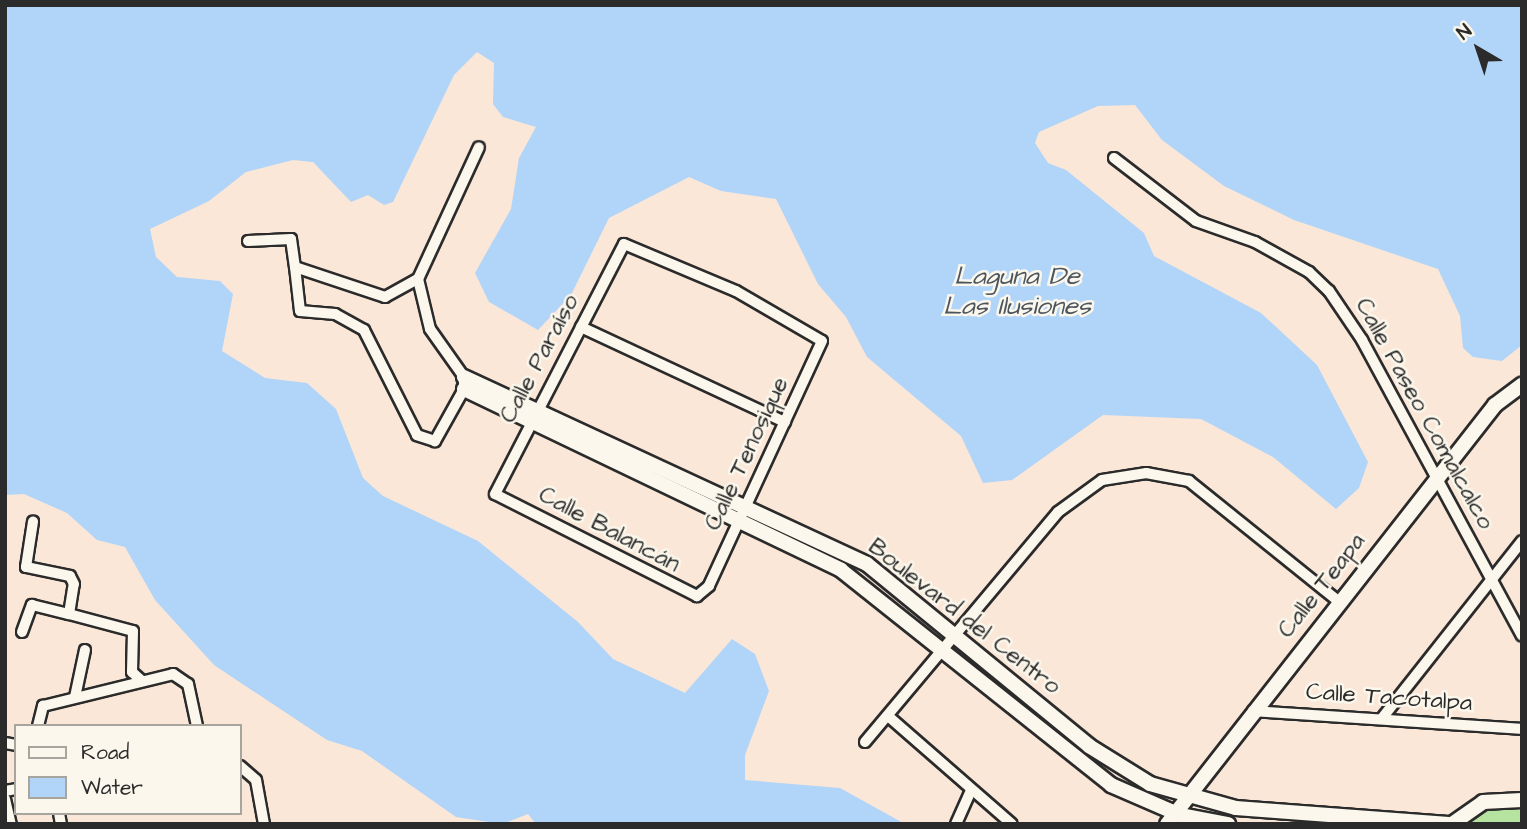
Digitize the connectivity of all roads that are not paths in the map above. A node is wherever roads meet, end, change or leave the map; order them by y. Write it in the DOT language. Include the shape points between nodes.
graph roads {
  1 [pos="479,147"];
  2 [pos="1114,158"];
  3 [pos="248,241"];
  4 [pos="295,267"];
  5 [pos="418,279"];
  6 [pos="581,327"];
  7 [pos="815,334"];
  8 [pos="464,383"];
  9 [pos="1522,385"];
  10 [pos="534,415"];
  11 [pos="785,422"];
  12 [pos="1438,477"];
  13 [pos="495,494"];
  14 [pos="747,505"];
  15 [pos="739,521"];
  16 [pos="33,522"];
  17 [pos="1522,541"];
  18 [pos="1491,579"];
  19 [pos="703,593"];
  20 [pos="1338,601"];
  21 [pos="69,614"];
  22 [pos="22,632"];
  23 [pos="1522,636"];
  24 [pos="947,643"];
  25 [pos="85,650"];
  26 [pos="142,681"];
  27 [pos="75,697"];
  28 [pos="1254,711"];
  29 [pos="888,716"];
  30 [pos="1384,717"];
  31 [pos="38,724"];
  32 [pos="196,724"];
  33 [pos="1522,729"];
  34 [pos="865,742"];
  35 [pos="242,768"];
  36 [pos="971,790"];
  37 [pos="1184,797"];
  38 [pos="5,799"];
  39 [pos="1522,800"];
  40 [pos="1170,818"];
  41 [pos="11,824"];
  42 [pos="264,824"];
  43 [pos="956,824"];
  44 [pos="1012,824"];
  45 [pos="1228,824"];
  46 [pos="1450,824"];
  1 -- 5 [label="street"];
  2 -- 12 [label="street, Calle Paseo Comalcalco" via="1196,221 1255,242 1320,281 1353,324"];
  3 -- 4 [label="street" via="290,239"];
  4 -- 5 [label="street" via="385,297"];
  4 -- 8 [label="street" via="300,311 335,314 364,330 420,439 435,441"];
  5 -- 8 [label="street" via="430,329"];
  6 -- 7 [label="street, Calle Paraíso" via="624,244 730,288"];
  6 -- 10 [label="street, Calle Paraíso"];
  6 -- 11 [label="street"];
  7 -- 11 [label="street, Calle Tenosique" via="821,347"];
  8 -- 10 [label="street, Boulevard del Centro"];
  9 -- 12 [label="street, Calle Teapa" via="1495,405"];
  10 -- 13 [label="street, Calle Paraíso"];
  10 -- 14 [label="street, Boulevard del Centro"];
  10 -- 15 [label="street, Boulevard del Centro"];
  11 -- 14 [label="street, Calle Tenosique"];
  12 -- 18 [label="street, Calle Paseo Comalcalco"];
  12 -- 20 [label="street, Calle Teapa"];
  13 -- 19 [label="street, Calle Balancán" via="688,596"];
  14 -- 15 [label="street, Calle Tenosique"];
  14 -- 24 [label="street, Boulevard del Centro" via="867,564"];
  15 -- 19 [label="street, Calle Tenosique"];
  15 -- 24 [label="street, Boulevard del Centro" via="857,579"];
  16 -- 21 [label="street" via="24,564 72,579"];
  17 -- 18 [label="street"];
  18 -- 23 [label="street, Calle Paseo Comalcalco"];
  18 -- 30 [label="street"];
  20 -- 24 [label="street" via="1196,485 1168,474 1132,474 1075,494"];
  20 -- 28 [label="street, Calle Teapa"];
  21 -- 22 [label="street" via="32,605"];
  21 -- 26 [label="street" via="133,631 132,672"];
  24 -- 29 [label="street"];
  24 -- 37 [label="street, Boulevard del Centro" via="1104,757"];
  24 -- 40 [label="street, Boulevard del Centro" via="1093,772"];
  25 -- 27 [label="street"];
  26 -- 27 [label="street"];
  26 -- 32 [label="street" via="181,678"];
  27 -- 31 [label="street" via="37,711"];
  28 -- 30 [label="street, Calle Tacotalpa"];
  28 -- 37 [label="street, Calle Teapa"];
  29 -- 34 [label="street"];
  29 -- 36 [label="street"];
  30 -- 33 [label="street, Calle Tacotalpa"];
  35 -- 42 [label="street" via="256,780"];
  36 -- 43 [label="street"];
  36 -- 44 [label="street"];
  37 -- 40 [label="street, Calle Teapa"];
  37 -- 46 [label="street, Boulevard del Centro" via="1246,809"];
  38 -- 41 [label="street"];
  39 -- 46 [label="street" via="1483,802"];
  40 -- 45 [label="street, Boulevard del Centro"];
}
